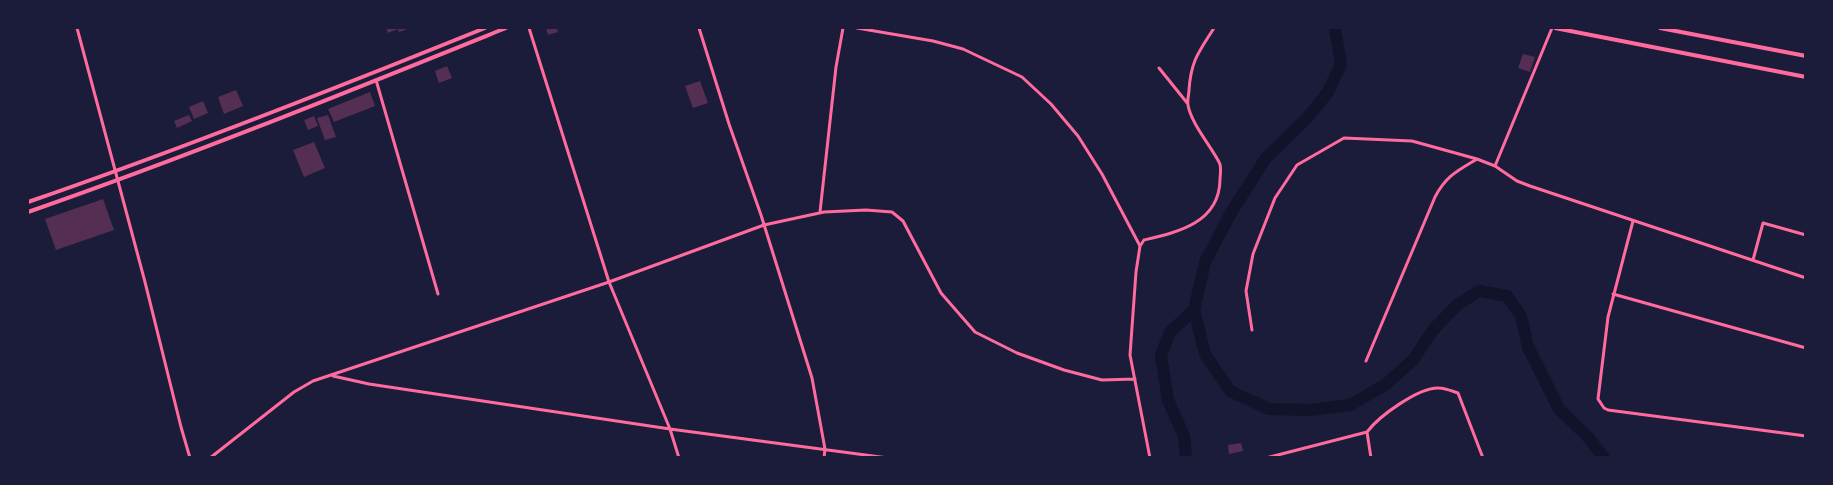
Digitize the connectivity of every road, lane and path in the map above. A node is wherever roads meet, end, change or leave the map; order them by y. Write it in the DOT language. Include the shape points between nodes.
graph roads {
  1 [pos="77,28"];
  2 [pos="485,28"];
  3 [pos="506,28"];
  4 [pos="529,28"];
  5 [pos="699,28"];
  6 [pos="843,28"];
  7 [pos="857,28"];
  8 [pos="1214,28"];
  9 [pos="1554,28"];
  10 [pos="1660,28"];
  11 [pos="1806,56"];
  12 [pos="1159,68"];
  13 [pos="1806,77"];
  14 [pos="376,80"];
  15 [pos="1188,105"];
  16 [pos="1477,159"];
  17 [pos="1495,166"];
  18 [pos="115,172"];
  19 [pos="117,181"];
  20 [pos="28,202"];
  21 [pos="28,212"];
  22 [pos="820,212"];
  23 [pos="1633,221"];
  24 [pos="764,225"];
  25 [pos="1806,235"];
  26 [pos="1140,246"];
  27 [pos="1753,260"];
  28 [pos="1806,278"];
  29 [pos="609,282"];
  30 [pos="438,294"];
  31 [pos="1613,294"];
  32 [pos="1252,330"];
  33 [pos="1806,348"];
  34 [pos="1366,361"];
  35 [pos="332,376"];
  36 [pos="1135,379"];
  37 [pos="670,429"];
  38 [pos="1367,432"];
  39 [pos="1806,436"];
  40 [pos="825,449"];
  41 [pos="190,458"];
  42 [pos="210,458"];
  43 [pos="678,458"];
  44 [pos="824,458"];
  45 [pos="888,458"];
  46 [pos="1150,458"];
  47 [pos="1266,458"];
  48 [pos="1371,458"];
  49 [pos="1483,458"];
  1 -- 18 [label="street"];
  2 -- 18 [label="street"];
  3 -- 14 [label="street"];
  4 -- 29 [label="street"];
  5 -- 24 [label="street"];
  6 -- 22 [label="street"];
  7 -- 26 [label="street" via="963,49 1022,77 1078,136"];
  8 -- 15 [label="street" via="1193,61"];
  9 -- 13 [label="street"];
  9 -- 17 [label="street"];
  10 -- 11 [label="street"];
  12 -- 15 [label="street"];
  14 -- 19 [label="street"];
  14 -- 30 [label="street"];
  15 -- 26 [label="street" via="1221,164 1220,190 1210,211 1198,222 1168,235 1144,240"];
  16 -- 17 [label="street"];
  16 -- 32 [label="street" via="1412,141 1344,138 1297,165 1275,198 1253,254 1246,291"];
  16 -- 34 [label="street" via="1442,184"];
  17 -- 23 [label="street" via="1517,181"];
  18 -- 19 [label="street"];
  18 -- 20 [label="street"];
  19 -- 21 [label="street"];
  19 -- 41 [label="street"];
  22 -- 24 [label="street"];
  22 -- 36 [label="street" via="892,212 903,221 941,294 975,332 1017,353 1064,370 1102,380"];
  23 -- 27 [label="street"];
  23 -- 31 [label="street"];
  24 -- 29 [label="street"];
  24 -- 40 [label="street" via="812,378"];
  25 -- 27 [label="street" via="1764,223"];
  26 -- 36 [label="street" via="1131,322 1130,354"];
  27 -- 28 [label="street"];
  29 -- 35 [label="street"];
  29 -- 37 [label="street"];
  31 -- 33 [label="street"];
  31 -- 39 [label="street" via="1598,399 1604,408"];
  35 -- 37 [label="street"];
  35 -- 42 [label="street" via="294,392"];
  36 -- 46 [label="street"];
  37 -- 40 [label="street"];
  37 -- 43 [label="street"];
  38 -- 47 [label="street"];
  38 -- 48 [label="street"];
  38 -- 49 [label="street" via="1374,422 1415,395 1438,388 1458,393"];
  40 -- 44 [label="street"];
  40 -- 45 [label="street"];
}
